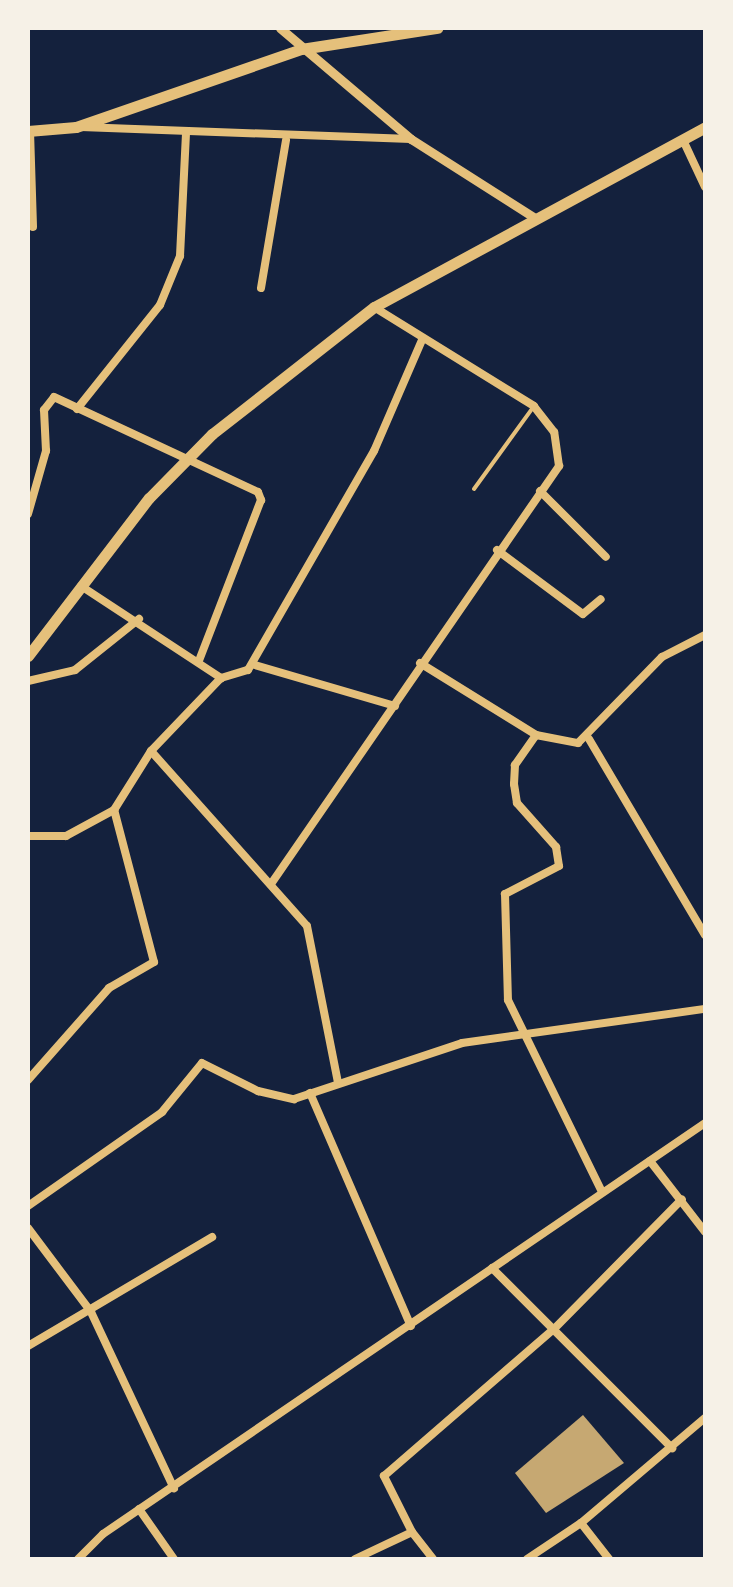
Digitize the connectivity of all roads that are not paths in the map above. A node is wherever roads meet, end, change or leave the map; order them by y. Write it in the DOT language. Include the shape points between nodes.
graph roads {
  1 [pos="280,28"];
  2 [pos="437,28"];
  3 [pos="301,49"];
  4 [pos="76,127"];
  5 [pos="705,127"];
  6 [pos="29,131"];
  7 [pos="186,133"];
  8 [pos="411,139"];
  9 [pos="286,140"];
  10 [pos="683,140"];
  11 [pos="705,187"];
  12 [pos="535,218"];
  13 [pos="33,227"];
  14 [pos="261,288"];
  15 [pos="374,307"];
  16 [pos="422,340"];
  17 [pos="534,406"];
  18 [pos="77,409"];
  19 [pos="183,463"];
  20 [pos="474,489"];
  21 [pos="540,491"];
  22 [pos="28,514"];
  23 [pos="497,550"];
  24 [pos="606,557"];
  25 [pos="81,586"];
  26 [pos="601,599"];
  27 [pos="139,619"];
  28 [pos="705,635"];
  29 [pos="28,656"];
  30 [pos="199,661"];
  31 [pos="420,663"];
  32 [pos="255,665"];
  33 [pos="221,678"];
  34 [pos="28,681"];
  35 [pos="395,706"];
  36 [pos="536,735"];
  37 [pos="589,739"];
  38 [pos="151,751"];
  39 [pos="114,810"];
  40 [pos="28,836"];
  41 [pos="271,884"];
  42 [pos="705,935"];
  43 [pos="705,1009"];
  44 [pos="522,1038"];
  45 [pos="28,1080"];
  46 [pos="338,1082"];
  47 [pos="310,1093"];
  48 [pos="705,1123"];
  49 [pos="650,1161"];
  50 [pos="602,1192"];
  51 [pos="682,1199"];
  52 [pos="28,1206"];
  53 [pos="28,1228"];
  54 [pos="705,1232"];
  55 [pos="212,1237"];
  56 [pos="492,1268"];
  57 [pos="91,1312"];
  58 [pos="411,1326"];
  59 [pos="554,1329"];
  60 [pos="28,1346"];
  61 [pos="705,1418"];
  62 [pos="672,1448"];
  63 [pos="174,1488"];
  64 [pos="139,1509"];
  65 [pos="581,1523"];
  66 [pos="412,1532"];
  67 [pos="78,1559"];
  68 [pos="174,1559"];
  69 [pos="355,1559"];
  70 [pos="433,1559"];
  71 [pos="527,1559"];
  72 [pos="609,1559"];
  1 -- 3 [label="street"];
  2 -- 3 [label="main road"];
  3 -- 4 [label="main road"];
  3 -- 8 [label="street"];
  4 -- 6 [label="main road"];
  4 -- 7 [label="street"];
  5 -- 10 [label="main road"];
  6 -- 13 [label="street"];
  7 -- 9 [label="street"];
  7 -- 18 [label="street" via="180,256 160,305"];
  8 -- 9 [label="street"];
  8 -- 12 [label="street"];
  9 -- 14 [label="street"];
  10 -- 11 [label="street"];
  10 -- 12 [label="main road"];
  12 -- 15 [label="main road"];
  15 -- 16 [label="street"];
  15 -- 19 [label="main road"];
  16 -- 17 [label="street"];
  16 -- 32 [label="street" via="374,451"];
  17 -- 20 [label="lane"];
  17 -- 21 [label="street" via="558,450 559,466"];
  18 -- 19 [label="street"];
  18 -- 22 [label="street" via="54,397 44,410 46,451"];
  19 -- 25 [label="main road"];
  19 -- 30 [label="street" via="249,487 261,500"];
  21 -- 23 [label="street"];
  21 -- 24 [label="street"];
  23 -- 26 [label="street" via="583,614"];
  23 -- 31 [label="street"];
  25 -- 27 [label="street"];
  25 -- 29 [label="main road"];
  27 -- 30 [label="street"];
  27 -- 34 [label="street" via="75,670"];
  28 -- 37 [label="street" via="662,657"];
  30 -- 33 [label="street"];
  31 -- 35 [label="street"];
  31 -- 36 [label="street"];
  32 -- 33 [label="street" via="236,679"];
  32 -- 35 [label="street"];
  33 -- 38 [label="street"];
  35 -- 41 [label="street"];
  36 -- 37 [label="street"];
  36 -- 44 [label="street" via="515,765 517,803 560,857 559,866 505,894 507,987"];
  37 -- 42 [label="street"];
  38 -- 39 [label="street"];
  38 -- 41 [label="street"];
  39 -- 40 [label="street" via="66,836"];
  39 -- 45 [label="street" via="154,962 109,988"];
  41 -- 46 [label="street" via="307,926"];
  43 -- 44 [label="street"];
  44 -- 46 [label="street" via="462,1043"];
  44 -- 50 [label="street"];
  46 -- 47 [label="street"];
  47 -- 52 [label="street" via="279,1099 202,1063 162,1112"];
  47 -- 58 [label="street"];
  48 -- 49 [label="street"];
  49 -- 50 [label="street"];
  49 -- 51 [label="street"];
  50 -- 56 [label="street"];
  51 -- 54 [label="street"];
  51 -- 59 [label="street"];
  53 -- 57 [label="street"];
  55 -- 57 [label="street"];
  56 -- 58 [label="street"];
  56 -- 59 [label="street"];
  57 -- 60 [label="street"];
  57 -- 63 [label="street"];
  58 -- 63 [label="street"];
  59 -- 62 [label="street"];
  59 -- 66 [label="street" via="384,1476"];
  61 -- 62 [label="street"];
  62 -- 65 [label="street"];
  63 -- 64 [label="street"];
  64 -- 67 [label="street"];
  64 -- 68 [label="street"];
  65 -- 71 [label="street"];
  65 -- 72 [label="street"];
  66 -- 69 [label="street"];
  66 -- 70 [label="street"];
}
